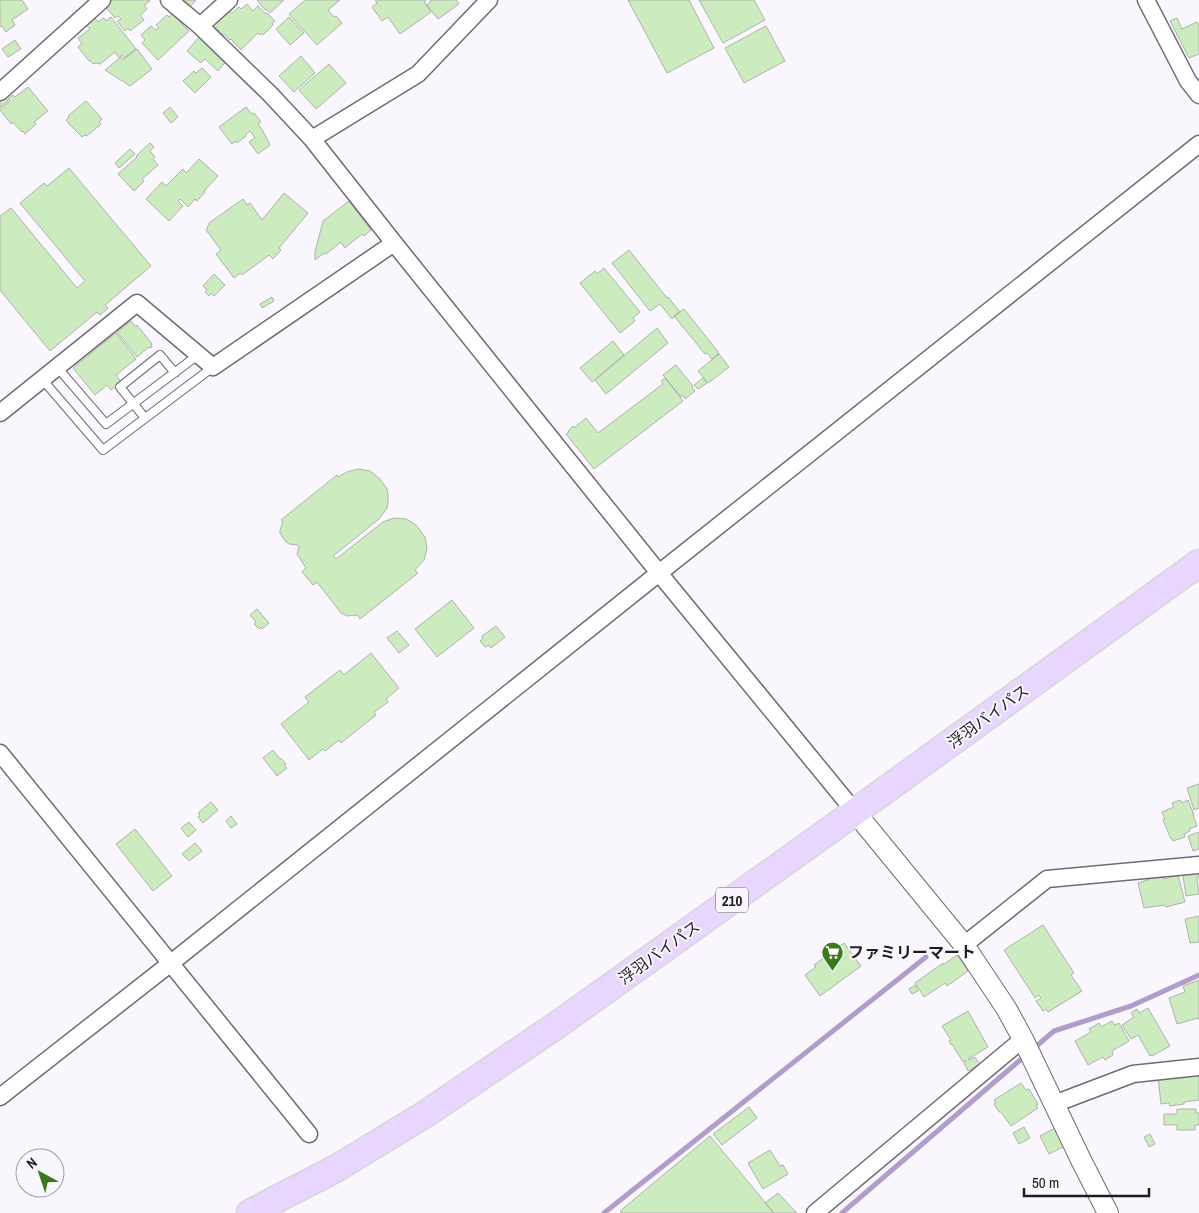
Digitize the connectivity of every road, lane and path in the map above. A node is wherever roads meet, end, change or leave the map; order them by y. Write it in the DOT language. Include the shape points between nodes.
graph roads {
  1 [pos="102,0"];
  2 [pos="169,0"];
  3 [pos="229,0"];
  4 [pos="488,0"];
  5 [pos="1146,0"];
  6 [pos="200,26"];
  7 [pos="0,92"];
  8 [pos="1199,95"];
  9 [pos="312,139"];
  10 [pos="1199,144"];
  11 [pos="394,244"];
  12 [pos="198,355"];
  13 [pos="58,367"];
  14 [pos="213,367"];
  15 [pos="174,372"];
  16 [pos="42,379"];
  17 [pos="134,404"];
  18 [pos="0,413"];
  19 [pos="145,418"];
  20 [pos="1199,563"];
  21 [pos="659,573"];
  22 [pos="0,753"];
  23 [pos="855,812"];
  24 [pos="1199,865"];
  25 [pos="964,944"];
  26 [pos="171,963"];
  27 [pos="1023,1039"];
  28 [pos="1199,1067"];
  29 [pos="0,1097"];
  30 [pos="1054,1104"];
  31 [pos="309,1134"];
  32 [pos="250,1213"];
  33 [pos="815,1213"];
  34 [pos="1108,1213"];
  1 -- 7 [label="street"];
  2 -- 6 [label="street"];
  3 -- 6 [label="street"];
  4 -- 9 [label="street" via="418,74"];
  5 -- 8 [label="street" via="1188,81"];
  6 -- 9 [label="street"];
  9 -- 11 [label="street"];
  10 -- 21 [label="street"];
  11 -- 14 [label="street"];
  11 -- 21 [label="street"];
  12 -- 13 [label="street" via="137,303"];
  12 -- 14 [label="street"];
  12 -- 15 [label="lane"];
  13 -- 16 [label="street"];
  13 -- 17 [label="lane" via="106,424"];
  14 -- 19 [label="lane"];
  15 -- 17 [label="lane"];
  15 -- 17 [label="lane" via="160,355 120,387"];
  16 -- 18 [label="street"];
  16 -- 19 [label="lane" via="103,450"];
  17 -- 19 [label="lane"];
  20 -- 23 [label="highway, 浮羽バイパス / 210"];
  21 -- 23 [label="street"];
  21 -- 26 [label="street"];
  22 -- 26 [label="street"];
  23 -- 25 [label="street"];
  23 -- 32 [label="highway, 浮羽バイパス / 210" via="557,1025 435,1107 338,1168"];
  24 -- 25 [label="street" via="1047,879"];
  25 -- 27 [label="street"];
  26 -- 29 [label="street"];
  26 -- 31 [label="street"];
  27 -- 30 [label="street"];
  27 -- 33 [label="street"];
  28 -- 30 [label="street" via="1133,1074"];
  30 -- 34 [label="street"];
}
